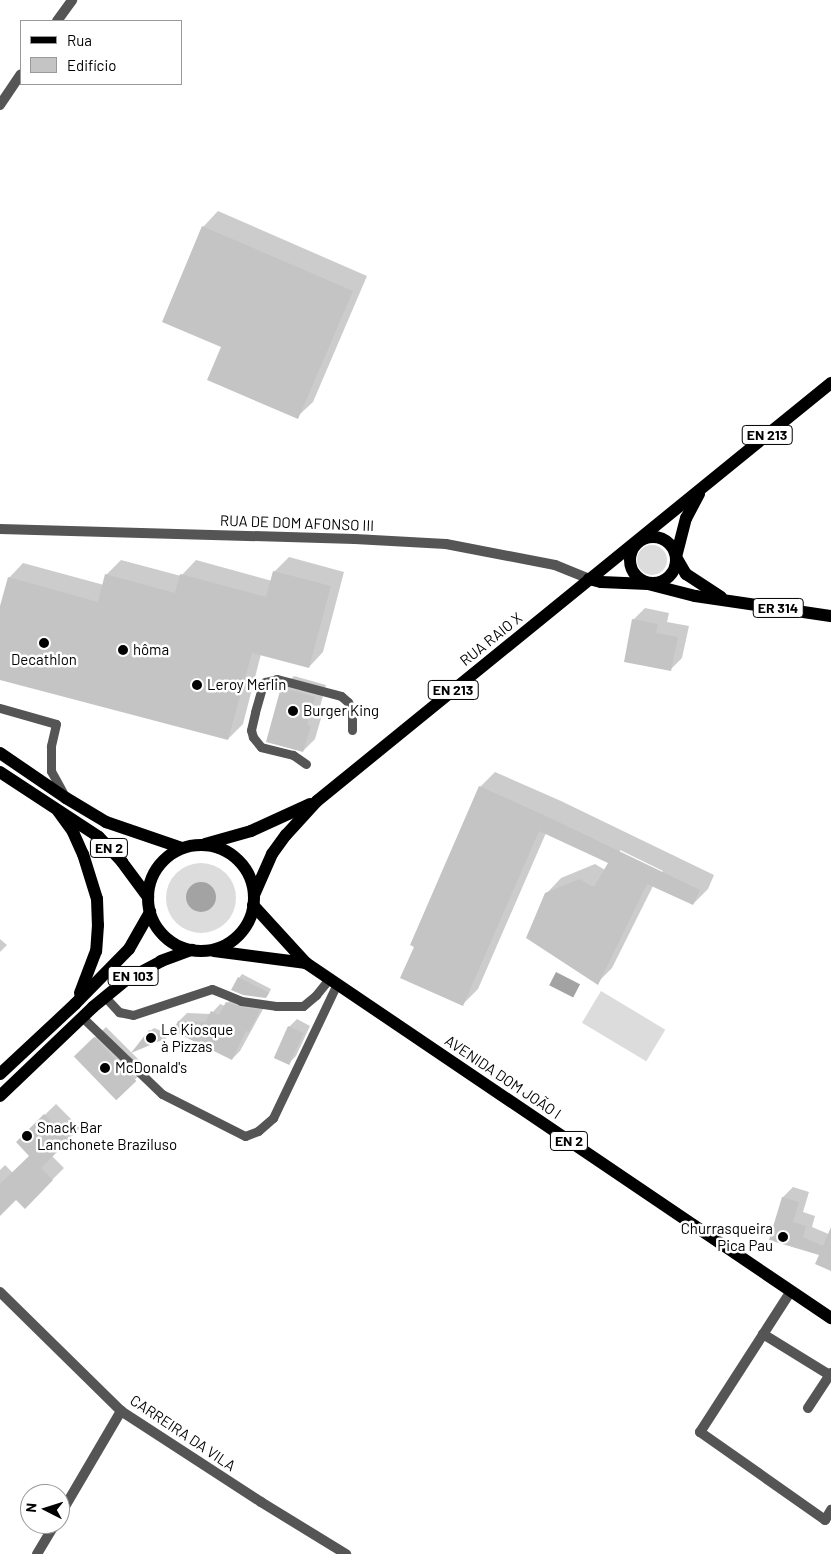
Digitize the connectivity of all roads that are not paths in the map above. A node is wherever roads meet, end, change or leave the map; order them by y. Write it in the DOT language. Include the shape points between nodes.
graph roads {
  1 [pos="72,0"];
  2 [pos="58,20"];
  3 [pos="20,75"];
  4 [pos="0,105"];
  5 [pos="831,383"];
  6 [pos="703,487"];
  7 [pos="0,530"];
  8 [pos="640,541"];
  9 [pos="676,557"];
  10 [pos="589,579"];
  11 [pos="648,584"];
  12 [pos="724,599"];
  13 [pos="831,616"];
  14 [pos="0,708"];
  15 [pos="352,730"];
  16 [pos="0,753"];
  17 [pos="306,764"];
  18 [pos="0,772"];
  19 [pos="66,798"];
  20 [pos="317,801"];
  21 [pos="58,811"];
  22 [pos="202,844"];
  23 [pos="182,848"];
  24 [pos="148,897"];
  25 [pos="254,900"];
  26 [pos="150,912"];
  27 [pos="192,950"];
  28 [pos="210,950"];
  29 [pos="306,963"];
  30 [pos="333,982"];
  31 [pos="105,997"];
  32 [pos="74,1004"];
  33 [pos="82,1017"];
  34 [pos="0,1074"];
  35 [pos="0,1096"];
  36 [pos="791,1291"];
  37 [pos="0,1292"];
  38 [pos="831,1318"];
  39 [pos="763,1334"];
  40 [pos="830,1375"];
  41 [pos="808,1408"];
  42 [pos="121,1412"];
  43 [pos="70,1498"];
  44 [pos="831,1510"];
  45 [pos="48,1534"];
  46 [pos="37,1554"];
  47 [pos="346,1554"];
  1 -- 2 [label="street"];
  3 -- 4 [label="street"];
  5 -- 6 [label="main road, EN 213"];
  6 -- 8 [label="main road, EN 213"];
  6 -- 9 [label="main road, EN 213" via="686,518"];
  7 -- 10 [label="street, RUA DE DOM AFONSO III" via="446,544 555,566"];
  8 -- 9 [label="main road" via="658,537 673,548"];
  8 -- 10 [label="main road, RUA RAIO X / EN 213"];
  8 -- 11 [label="main road, EN 213" via="633,547 630,565 633,574"];
  9 -- 11 [label="main road, EN 213" via="669,578"];
  9 -- 12 [label="main road, ER 314" via="686,574"];
  10 -- 11 [label="main road, EN 213"];
  10 -- 20 [label="main road, RUA RAIO X / EN 213"];
  11 -- 12 [label="main road, ER 314" via="678,593"];
  12 -- 13 [label="main road, ER 314"];
  14 -- 19 [label="lane" via="56,724 51,746 51,771"];
  15 -- 17 [label="lane" via="352,710 341,696 277,679 265,682 252,730 256,743 293,755"];
  16 -- 19 [label="main road, EN 2"];
  18 -- 21 [label="main road, EN 2"];
  19 -- 23 [label="main road, EN 2" via="106,822"];
  20 -- 22 [label="main road, RUA RAIO X / EN 213" via="251,831"];
  20 -- 25 [label="main road, RUA RAIO X / EN 213" via="272,854"];
  21 -- 24 [label="main road, EN 2" via="99,837"];
  21 -- 32 [label="main road" via="73,832 88,865 98,912 98,938 93,963"];
  22 -- 23 [label="main road, EN 2"];
  22 -- 25 [label="main road, EN 2" via="218,847 238,860 251,880"];
  23 -- 24 [label="main road, EN 2" via="158,867 150,882"];
  24 -- 26 [label="main road, EN 2"];
  25 -- 28 [label="main road, EN 2" via="248,921 239,935"];
  25 -- 29 [label="main road, AVENIDA DOM JOÃO I / EN 2"];
  26 -- 27 [label="main road, EN 2" via="166,937 178,946"];
  26 -- 32 [label="main road, EN 103" via="129,949"];
  27 -- 28 [label="main road, EN 2"];
  27 -- 31 [label="main road, EN 103" via="136,973"];
  28 -- 29 [label="main road, AVENIDA DOM JOÃO I / EN 2"];
  29 -- 30 [label="main road, AVENIDA DOM JOÃO I / EN 2"];
  30 -- 31 [label="lane" via="303,1006 241,1001 212,989 133,1015 119,1012"];
  30 -- 33 [label="lane" via="273,1118 258,1131 245,1136 162,1094"];
  30 -- 36 [label="main road, AVENIDA DOM JOÃO I / EN 2"];
  31 -- 33 [label="main road, EN 103"];
  32 -- 34 [label="main road, EN 103"];
  33 -- 35 [label="main road, EN 103"];
  36 -- 38 [label="main road, AVENIDA DOM JOÃO I / EN 2"];
  36 -- 39 [label="street"];
  37 -- 42 [label="street, CARREIRA DA VILA"];
  39 -- 40 [label="street"];
  39 -- 44 [label="street" via="700,1432 825,1520"];
  40 -- 41 [label="street"];
  42 -- 43 [label="street"];
  42 -- 47 [label="street, CARREIRA DA VILA"];
  45 -- 46 [label="street"];
}
